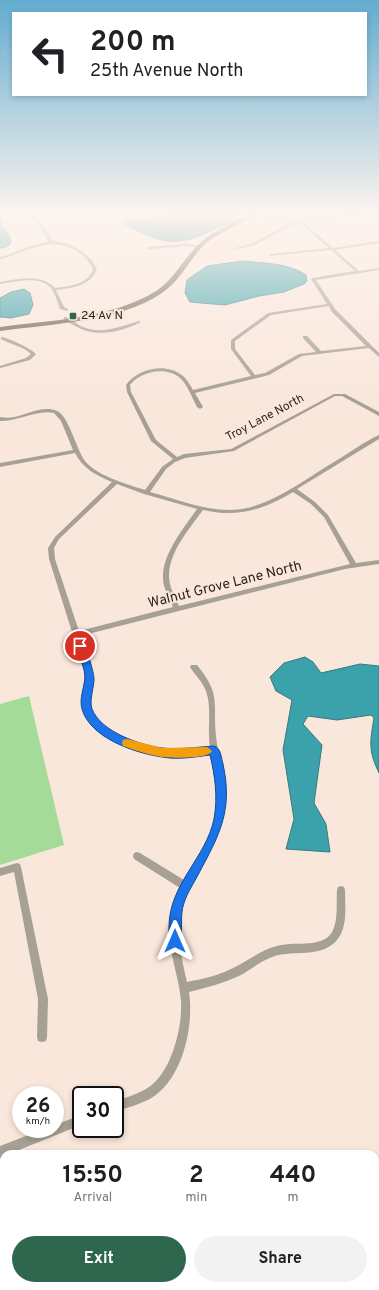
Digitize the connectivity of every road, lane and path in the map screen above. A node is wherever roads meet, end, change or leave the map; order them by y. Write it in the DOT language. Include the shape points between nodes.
graph roads {
  1 [pos="92,275"];
  2 [pos="177,275"];
  3 [pos="334,275"];
  4 [pos="0,284"];
  5 [pos="54,289"];
  6 [pos="330,304"];
  7 [pos="66,310"];
  8 [pos="66,318"];
  9 [pos="139,322"];
  10 [pos="0,329"];
  11 [pos="305,337"];
  12 [pos="3,338"];
  13 [pos="370,346"];
  14 [pos="319,352"];
  15 [pos="379,356"];
  16 [pos="0,367"];
  17 [pos="254,377"];
  18 [pos="191,392"];
  19 [pos="200,407"];
  20 [pos="379,414"];
  21 [pos="0,419"];
  22 [pos="379,437"];
  23 [pos="75,451"];
  24 [pos="176,459"];
  25 [pos="0,466"];
  26 [pos="116,482"];
  27 [pos="293,489"];
  28 [pos="146,492"];
  29 [pos="201,508"];
  30 [pos="379,562"];
  31 [pos="354,565"];
  32 [pos="177,609"];
  33 [pos="76,634"];
  34 [pos="194,667"];
  35 [pos="214,750"];
  36 [pos="137,856"];
  37 [pos="0,872"];
  38 [pos="185,886"];
  39 [pos="341,890"];
  40 [pos="184,988"];
  41 [pos="42,1037"];
  42 [pos="124,1103"];
  43 [pos="72,1124"];
  44 [pos="5,1150"];
  1 -- 5 [label="street" via="83,282"];
  2 -- 8 [label="main road" via="152,296 114,310"];
  3 -- 6 [label="street" via="313,279"];
  4 -- 5 [label="street" via="38,281"];
  5 -- 7 [label="street" via="62,308"];
  6 -- 13 [label="street"];
  6 -- 17 [label="street" via="270,314 233,341 233,349"];
  8 -- 9 [label="street" via="75,327 92,332 114,330"];
  8 -- 10 [label="main road"];
  11 -- 14 [label="street"];
  12 -- 16 [label="street" via="34,354 28,359"];
  13 -- 14 [label="street" via="346,351"];
  13 -- 15 [label="street"];
  14 -- 17 [label="street" via="301,356 267,374"];
  17 -- 18 [label="street"];
  18 -- 19 [label="street"];
  18 -- 24 [label="street" via="180,375 162,371 133,378 128,385 128,392 154,441"];
  20 -- 24 [label="street, Troy Lane North" via="343,395 334,395 232,450"];
  21 -- 23 [label="street" via="15,420 43,411 58,413 63,419"];
  22 -- 27 [label="street"];
  23 -- 25 [label="street"];
  23 -- 26 [label="street" via="85,464"];
  24 -- 28 [label="street, Troy Lane North" via="164,468"];
  26 -- 28 [label="street"];
  26 -- 33 [label="street" via="57,538 51,548 52,559"];
  27 -- 29 [label="street" via="276,500 256,508 234,512"];
  27 -- 31 [label="street" via="326,516"];
  28 -- 29 [label="street"];
  29 -- 32 [label="street" via="173,552 166,568 167,584"];
  30 -- 31 [label="street, Walnut Grove Lane North"];
  31 -- 32 [label="street, Walnut Grove Lane North"];
  32 -- 33 [label="street, Walnut Grove Lane North"];
  33 -- 35 [label="street" via="90,677 87,709 96,724 125,742 162,753"];
  34 -- 35 [label="street" via="207,682 213,699"];
  35 -- 38 [label="street" via="222,782 219,818 213,836"];
  36 -- 38 [label="street"];
  37 -- 41 [label="street" via="17,867 43,999"];
  38 -- 40 [label="street" via="178,900 174,932 175,949"];
  39 -- 40 [label="street" via="338,929 327,943 319,947 272,952 234,973"];
  40 -- 42 [label="street" via="186,1025 166,1075 152,1091"];
  43 -- 44 [label="street"];
}
